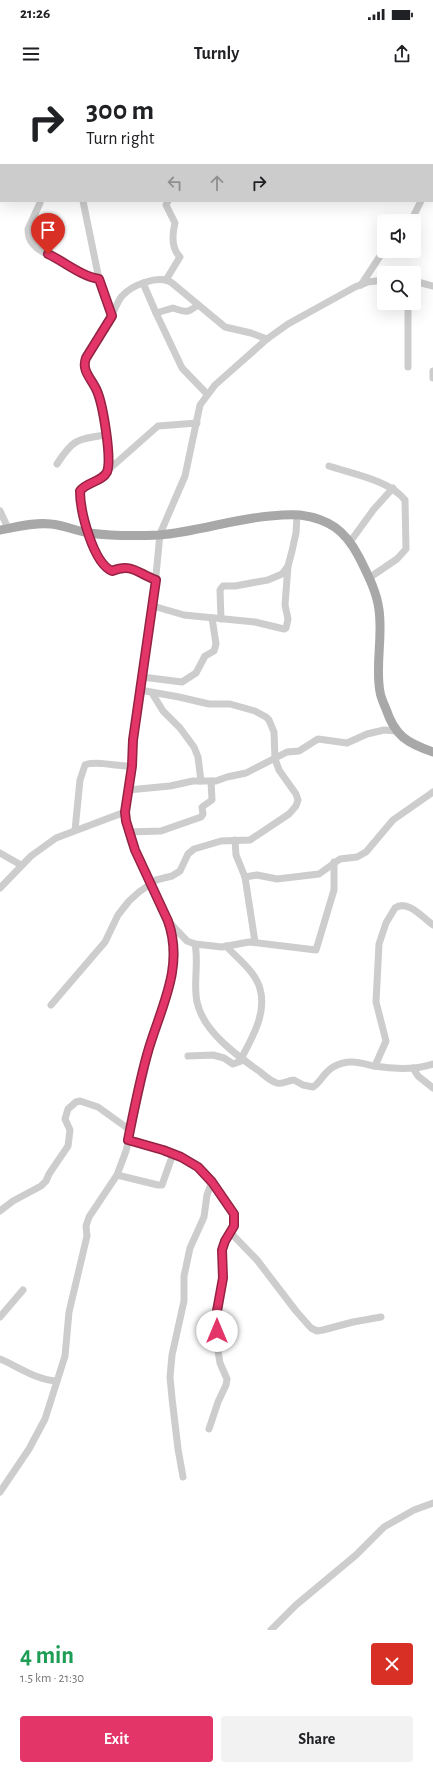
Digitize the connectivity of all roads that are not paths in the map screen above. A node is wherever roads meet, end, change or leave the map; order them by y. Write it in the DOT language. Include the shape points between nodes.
graph roads {
  1 [pos="83,202"];
  2 [pos="168,202"];
  3 [pos="420,202"];
  4 [pos="40,204"];
  5 [pos="414,214"];
  6 [pos="377,258"];
  7 [pos="99,279"];
  8 [pos="166,280"];
  9 [pos="377,281"];
  10 [pos="143,283"];
  11 [pos="421,283"];
  12 [pos="360,285"];
  13 [pos="433,286"];
  14 [pos="198,304"];
  15 [pos="408,310"];
  16 [pos="156,313"];
  17 [pos="112,316"];
  18 [pos="267,339"];
  19 [pos="408,367"];
  20 [pos="433,371"];
  21 [pos="433,378"];
  22 [pos="207,394"];
  23 [pos="197,423"];
  24 [pos="106,436"];
  25 [pos="57,464"];
  26 [pos="329,466"];
  27 [pos="107,471"];
  28 [pos="393,488"];
  29 [pos="0,511"];
  30 [pos="297,515"];
  31 [pos="4,529"];
  32 [pos="88,533"];
  33 [pos="160,534"];
  34 [pos="350,542"];
  35 [pos="288,566"];
  36 [pos="369,578"];
  37 [pos="156,580"];
  38 [pos="153,606"];
  39 [pos="212,618"];
  40 [pos="221,619"];
  41 [pos="142,677"];
  42 [pos="140,690"];
  43 [pos="152,693"];
  44 [pos="396,731"];
  45 [pos="433,752"];
  46 [pos="275,759"];
  47 [pos="132,766"];
  48 [pos="201,781"];
  49 [pos="211,782"];
  50 [pos="128,790"];
  51 [pos="433,792"];
  52 [pos="125,812"];
  53 [pos="75,830"];
  54 [pos="128,832"];
  55 [pos="235,840"];
  56 [pos="0,852"];
  57 [pos="334,862"];
  58 [pos="21,865"];
  59 [pos="245,877"];
  60 [pos="150,884"];
  61 [pos="0,888"];
  62 [pos="168,921"];
  63 [pos="433,925"];
  64 [pos="255,942"];
  65 [pos="195,944"];
  66 [pos="226,946"];
  67 [pos="51,1005"];
  68 [pos="188,1056"];
  69 [pos="242,1059"];
  70 [pos="433,1064"];
  71 [pos="375,1066"];
  72 [pos="413,1068"];
  73 [pos="433,1088"];
  74 [pos="130,1130"];
  75 [pos="128,1140"];
  76 [pos="173,1154"];
  77 [pos="117,1175"];
  78 [pos="212,1182"];
  79 [pos="0,1211"];
  80 [pos="230,1232"];
  81 [pos="23,1290"];
  82 [pos="0,1317"];
  83 [pos="381,1317"];
  84 [pos="0,1359"];
  85 [pos="57,1380"];
  86 [pos="209,1430"];
  87 [pos="183,1477"];
  88 [pos="0,1492"];
  89 [pos="433,1503"];
  90 [pos="271,1630"];
  1 -- 7 [label="street"];
  2 -- 8 [label="street" via="166,205 175,223 172,246 180,257"];
  3 -- 5 [label="street"];
  4 -- 7 [label="street" via="28,230 32,244 83,274"];
  6 -- 12 [label="street"];
  7 -- 17 [label="street"];
  8 -- 10 [label="street"];
  8 -- 14 [label="street"];
  9 -- 12 [label="street"];
  10 -- 16 [label="street"];
  10 -- 17 [label="street" via="123,296"];
  11 -- 13 [label="street"];
  12 -- 18 [label="street" via="313,309"];
  14 -- 16 [label="street" via="188,312 173,308"];
  14 -- 18 [label="street" via="225,327"];
  15 -- 19 [label="street"];
  16 -- 22 [label="street" via="182,368"];
  17 -- 24 [label="street" via="84,365 99,396"];
  18 -- 22 [label="street"];
  20 -- 21 [label="street"];
  22 -- 23 [label="street" via="200,405"];
  23 -- 27 [label="street" via="158,426"];
  23 -- 33 [label="street" via="185,476"];
  24 -- 25 [label="street" via="81,439 73,443"];
  24 -- 27 [label="street" via="109,458"];
  26 -- 28 [label="street"];
  27 -- 32 [label="street" via="104,476 80,491"];
  28 -- 34 [label="street"];
  28 -- 36 [label="street" via="405,500 406,550"];
  29 -- 31 [label="street"];
  30 -- 33 [label="main road" via="253,518"];
  30 -- 34 [label="main road" via="328,523 345,535"];
  30 -- 35 [label="street" via="296,533"];
  31 -- 32 [label="main road" via="27,524 51,524"];
  32 -- 33 [label="main road" via="114,536"];
  32 -- 37 [label="street" via="96,554 109,569 112,571 130,568"];
  33 -- 37 [label="street"];
  34 -- 36 [label="main road"];
  35 -- 40 [label="street" via="280,575 268,580 221,587"];
  35 -- 40 [label="street" via="286,628"];
  36 -- 44 [label="main road" via="379,610 380,693"];
  37 -- 38 [label="street"];
  38 -- 39 [label="street" via="184,615"];
  38 -- 41 [label="street"];
  39 -- 40 [label="street"];
  39 -- 41 [label="street" via="216,644 214,651 205,656 196,673 182,682"];
  41 -- 42 [label="street"];
  42 -- 43 [label="street"];
  42 -- 47 [label="street"];
  43 -- 46 [label="street" via="179,696 209,704 230,704 266,716 274,732"];
  43 -- 48 [label="street" via="163,711 194,747"];
  44 -- 45 [label="main road" via="406,740"];
  44 -- 46 [label="street" via="384,730 367,734 347,743 318,739 299,751 287,752"];
  46 -- 49 [label="street" via="246,773"];
  46 -- 55 [label="street" via="281,774 296,794 296,806 290,814 254,838 247,841"];
  47 -- 50 [label="street"];
  47 -- 53 [label="street" via="90,763 85,765 80,780"];
  48 -- 49 [label="street"];
  48 -- 50 [label="street"];
  49 -- 54 [label="street" via="212,800 202,807 201,817 161,831"];
  50 -- 52 [label="street"];
  51 -- 57 [label="street" via="393,820 366,852 357,857"];
  52 -- 53 [label="street"];
  52 -- 54 [label="street"];
  53 -- 58 [label="street" via="44,845"];
  54 -- 60 [label="street"];
  55 -- 59 [label="street" via="236,854"];
  55 -- 60 [label="street" via="221,841 194,849 188,854 180,871"];
  56 -- 58 [label="street"];
  57 -- 59 [label="street" via="314,875 277,879 257,875"];
  57 -- 64 [label="street" via="334,890 316,950"];
  58 -- 61 [label="street"];
  59 -- 64 [label="street"];
  60 -- 62 [label="street"];
  60 -- 67 [label="street" via="123,908 105,942"];
  62 -- 65 [label="street" via="188,941"];
  62 -- 74 [label="street" via="175,956 171,983 150,1048"];
  63 -- 71 [label="street" via="414,910 402,906 395,908 386,923 379,944 376,1002 386,1041"];
  64 -- 66 [label="street"];
  65 -- 66 [label="street"];
  65 -- 69 [label="street" via="199,1010 223,1043"];
  66 -- 69 [label="street" via="247,968 260,988 261,1012"];
  68 -- 69 [label="street" via="213,1055 233,1064"];
  69 -- 71 [label="street" via="276,1083 294,1080 313,1087 324,1073 341,1063 360,1062"];
  70 -- 72 [label="street"];
  71 -- 72 [label="street"];
  72 -- 73 [label="street" via="418,1076"];
  74 -- 75 [label="street"];
  74 -- 79 [label="street" via="98,1107 76,1102 68,1109 65,1119 70,1135 68,1146 46,1181"];
  75 -- 76 [label="street"];
  75 -- 77 [label="street"];
  76 -- 77 [label="street" via="162,1185"];
  76 -- 78 [label="street" via="198,1167"];
  77 -- 85 [label="street" via="94,1208 87,1224 69,1312 65,1356"];
  78 -- 80 [label="street" via="234,1214 235,1220"];
  78 -- 87 [label="street" via="204,1216 190,1248 184,1276 184,1300 172,1356 170,1377"];
  80 -- 83 [label="street" via="257,1260 311,1328 323,1330"];
  80 -- 86 [label="street" via="222,1250 223,1278 217,1311 216,1339 220,1363 227,1379"];
  81 -- 82 [label="street"];
  84 -- 85 [label="street" via="38,1378"];
  85 -- 88 [label="street" via="37,1435"];
  89 -- 90 [label="street" via="414,1510 384,1527"];
}
